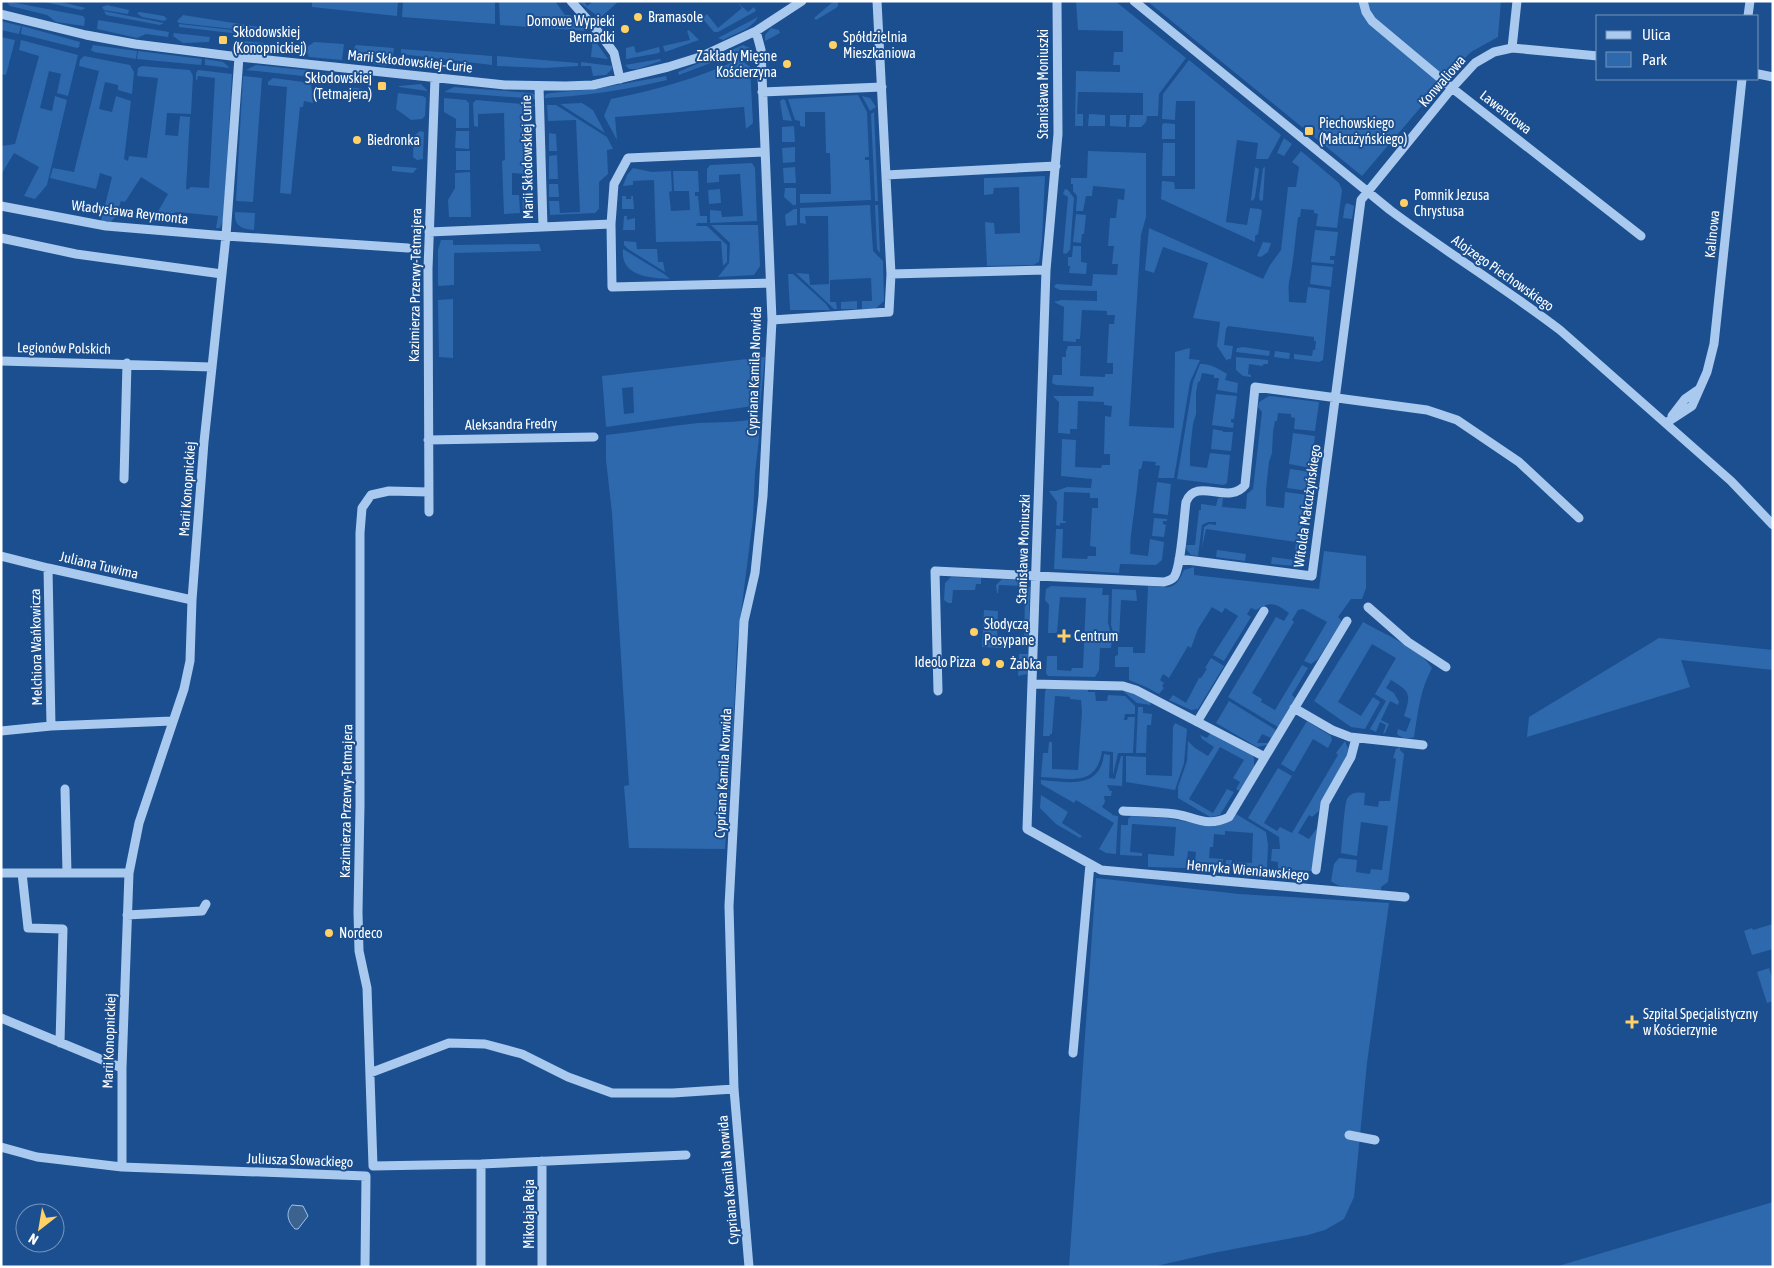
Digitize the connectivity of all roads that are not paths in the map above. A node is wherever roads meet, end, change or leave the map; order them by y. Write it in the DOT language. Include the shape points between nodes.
graph roads {
  1 [pos="571,1"];
  2 [pos="802,1"];
  3 [pos="877,1"];
  4 [pos="1057,1"];
  5 [pos="1134,1"];
  6 [pos="1363,1"];
  7 [pos="1517,1"];
  8 [pos="1750,1"];
  9 [pos="1,14"];
  10 [pos="1748,15"];
  11 [pos="756,31"];
  12 [pos="1512,48"];
  13 [pos="1596,56"];
  14 [pos="239,57"];
  15 [pos="1759,74"];
  16 [pos="1773,77"];
  17 [pos="435,78"];
  18 [pos="620,79"];
  19 [pos="1742,80"];
  20 [pos="539,86"];
  21 [pos="882,87"];
  22 [pos="1452,88"];
  23 [pos="762,92"];
  24 [pos="764,152"];
  25 [pos="1056,166"];
  26 [pos="886,175"];
  27 [pos="1368,191"];
  28 [pos="1,206"];
  29 [pos="611,224"];
  30 [pos="543,227"];
  31 [pos="429,232"];
  32 [pos="226,236"];
  33 [pos="1641,236"];
  34 [pos="1,238"];
  35 [pos="408,248"];
  36 [pos="1046,270"];
  37 [pos="222,274"];
  38 [pos="891,274"];
  39 [pos="769,283"];
  40 [pos="772,320"];
  41 [pos="1,361"];
  42 [pos="127,364"];
  43 [pos="212,367"];
  44 [pos="1336,398"];
  45 [pos="1666,423"];
  46 [pos="594,437"];
  47 [pos="428,440"];
  48 [pos="124,478"];
  49 [pos="428,492"];
  50 [pos="428,512"];
  51 [pos="1579,518"];
  52 [pos="1773,525"];
  53 [pos="1,556"];
  54 [pos="1179,559"];
  55 [pos="48,568"];
  56 [pos="1036,576"];
  57 [pos="192,600"];
  58 [pos="1368,607"];
  59 [pos="1264,612"];
  60 [pos="1347,621"];
  61 [pos="1446,667"];
  62 [pos="1032,684"];
  63 [pos="938,691"];
  64 [pos="1294,708"];
  65 [pos="172,721"];
  66 [pos="1197,722"];
  67 [pos="51,726"];
  68 [pos="1,731"];
  69 [pos="1356,738"];
  70 [pos="1423,745"];
  71 [pos="1265,757"];
  72 [pos="65,789"];
  73 [pos="1123,811"];
  74 [pos="1027,829"];
  75 [pos="1090,864"];
  76 [pos="1316,870"];
  77 [pos="1,873"];
  78 [pos="22,873"];
  79 [pos="66,873"];
  80 [pos="129,873"];
  81 [pos="1405,897"];
  82 [pos="206,904"];
  83 [pos="127,916"];
  84 [pos="1,1018"];
  85 [pos="60,1043"];
  86 [pos="1072,1053"];
  87 [pos="122,1068"];
  88 [pos="370,1073"];
  89 [pos="734,1089"];
  90 [pos="1348,1135"];
  91 [pos="1375,1140"];
  92 [pos="1,1147"];
  93 [pos="686,1155"];
  94 [pos="542,1161"];
  95 [pos="481,1164"];
  96 [pos="372,1166"];
  97 [pos="122,1168"];
  98 [pos="366,1176"];
  99 [pos="365,1267"];
  100 [pos="481,1267"];
  101 [pos="542,1267"];
  102 [pos="749,1267"];
  1 -- 18 [label="street" via="614,53"];
  2 -- 11 [label="street, Marii Skłodowskiej-Curie"];
  3 -- 21 [label="street"];
  4 -- 25 [label="street, Stanisława Moniuszki"];
  5 -- 27 [label="street, Alojzego Piechowskiego"];
  6 -- 22 [label="street, Lawendowa" via="1372,20"];
  7 -- 12 [label="street"];
  8 -- 10 [label="street"];
  9 -- 14 [label="street, Marii Skłodowskiej-Curie" via="135,44"];
  11 -- 18 [label="street, Marii Skłodowskiej-Curie" via="700,57"];
  11 -- 23 [label="street, Cypriana Kamila Norwida" via="761,50"];
  12 -- 13 [label="street, Konwaliowa"];
  12 -- 22 [label="street, Konwaliowa" via="1482,58"];
  14 -- 17 [label="street, Marii Skłodowskiej-Curie"];
  14 -- 32 [label="street, Marii Konopnickiej"];
  15 -- 16 [label="street"];
  17 -- 20 [label="street, Marii Skłodowskiej-Curie"];
  17 -- 31 [label="street, Kazimierza Przerwy-Tetmajera"];
  18 -- 20 [label="street, Marii Skłodowskiej-Curie" via="593,84"];
  19 -- 45 [label="street, Kalinowa" via="1714,344 1707,372 1692,406"];
  20 -- 30 [label="street, Marii Skłodowskiej Curie"];
  21 -- 23 [label="street"];
  21 -- 26 [label="street"];
  22 -- 27 [label="street, Konwaliowa"];
  22 -- 33 [label="street, Lawendowa"];
  23 -- 24 [label="street, Cypriana Kamila Norwida"];
  24 -- 29 [label="street" via="628,158 614,184"];
  24 -- 39 [label="street, Cypriana Kamila Norwida"];
  25 -- 26 [label="street"];
  25 -- 36 [label="street, Stanisława Moniuszki"];
  26 -- 38 [label="street"];
  27 -- 44 [label="street, Witolda Małcużyńskiego" via="1359,208"];
  27 -- 45 [label="street, Alojzego Piechowskiego" via="1418,231 1560,330"];
  28 -- 32 [label="street, Władysława Reymonta" via="106,226"];
  29 -- 30 [label="street"];
  29 -- 39 [label="street" via="612,287"];
  30 -- 31 [label="street"];
  31 -- 47 [label="street, Kazimierza Przerwy-Tetmajera"];
  32 -- 35 [label="street, Władysława Reymonta"];
  32 -- 37 [label="street, Marii Konopnickiej"];
  34 -- 37 [label="street" via="76,254"];
  36 -- 38 [label="street"];
  36 -- 56 [label="street, Stanisława Moniuszki"];
  37 -- 43 [label="street, Marii Konopnickiej"];
  38 -- 40 [label="street" via="889,312"];
  39 -- 40 [label="street, Cypriana Kamila Norwida"];
  40 -- 89 [label="street, Cypriana Kamila Norwida" via="763,496 755,573 744,621 729,906"];
  41 -- 42 [label="street, Legionów Polskich"];
  42 -- 43 [label="street, Legionów Polskich"];
  42 -- 48 [label="street, Legionów Polskich"];
  43 -- 57 [label="street, Marii Konopnickiej"];
  44 -- 51 [label="street" via="1427,410 1457,420 1519,462"];
  44 -- 54 [label="street" via="1255,387 1245,485 1234,494 1191,492 1186,502"];
  44 -- 54 [label="street, Witolda Małcużyńskiego" via="1312,576"];
  45 -- 52 [label="street, Alojzego Piechowskiego" via="1731,480"];
  46 -- 47 [label="street, Aleksandra Fredry"];
  47 -- 49 [label="street, Kazimierza Przerwy-Tetmajera"];
  49 -- 50 [label="street, Kazimierza Przerwy-Tetmajera"];
  49 -- 88 [label="street, Kazimierza Przerwy-Tetmajera" via="389,491 371,495 362,508 358,912 359,951 367,988"];
  53 -- 55 [label="street, Juliana Tuwima"];
  54 -- 56 [label="street" via="1176,575 1164,582"];
  55 -- 57 [label="street, Juliana Tuwima"];
  55 -- 67 [label="street, Melchiora Wańkowicza"];
  56 -- 62 [label="street, Stanisława Moniuszki"];
  56 -- 63 [label="street" via="935,571"];
  57 -- 65 [label="street, Marii Konopnickiej" via="190,661"];
  58 -- 61 [label="street" via="1408,642"];
  59 -- 66 [label="street"];
  60 -- 64 [label="street"];
  62 -- 66 [label="street" via="1123,686"];
  62 -- 74 [label="street, Stanisława Moniuszki"];
  64 -- 69 [label="street" via="1332,730"];
  64 -- 71 [label="street"];
  65 -- 67 [label="street"];
  65 -- 80 [label="street, Marii Konopnickiej" via="139,823"];
  66 -- 71 [label="street"];
  67 -- 68 [label="street"];
  69 -- 70 [label="street"];
  69 -- 76 [label="street" via="1351,757 1325,803"];
  71 -- 73 [label="street" via="1228,817 1220,821 1208,823 1176,814"];
  72 -- 79 [label="street"];
  74 -- 75 [label="street, Henryka Wieniawskiego"];
  75 -- 81 [label="street, Henryka Wieniawskiego" via="1101,870"];
  75 -- 86 [label="street"];
  77 -- 78 [label="street"];
  78 -- 79 [label="street"];
  78 -- 85 [label="street" via="28,928 63,930"];
  79 -- 80 [label="street"];
  80 -- 83 [label="street, Marii Konopnickiej"];
  82 -- 83 [label="street" via="202,911"];
  83 -- 87 [label="street, Marii Konopnickiej"];
  84 -- 85 [label="street"];
  85 -- 87 [label="street"];
  87 -- 97 [label="street, Marii Konopnickiej"];
  88 -- 89 [label="street" via="449,1043 485,1044 522,1054 568,1077 612,1093"];
  88 -- 96 [label="street, Kazimierza Przerwy-Tetmajera"];
  89 -- 102 [label="street, Cypriana Kamila Norwida"];
  90 -- 91 [label="street"];
  92 -- 97 [label="street, Juliusza Słowackiego" via="37,1157"];
  93 -- 94 [label="street, Juliusza Słowackiego"];
  94 -- 95 [label="street, Juliusza Słowackiego"];
  94 -- 101 [label="street, Mikołaja Reja"];
  95 -- 96 [label="street, Juliusza Słowackiego"];
  95 -- 100 [label="street"];
  96 -- 98 [label="street, Juliusza Słowackiego"];
  97 -- 98 [label="street, Juliusza Słowackiego"];
  98 -- 99 [label="street"];
}
